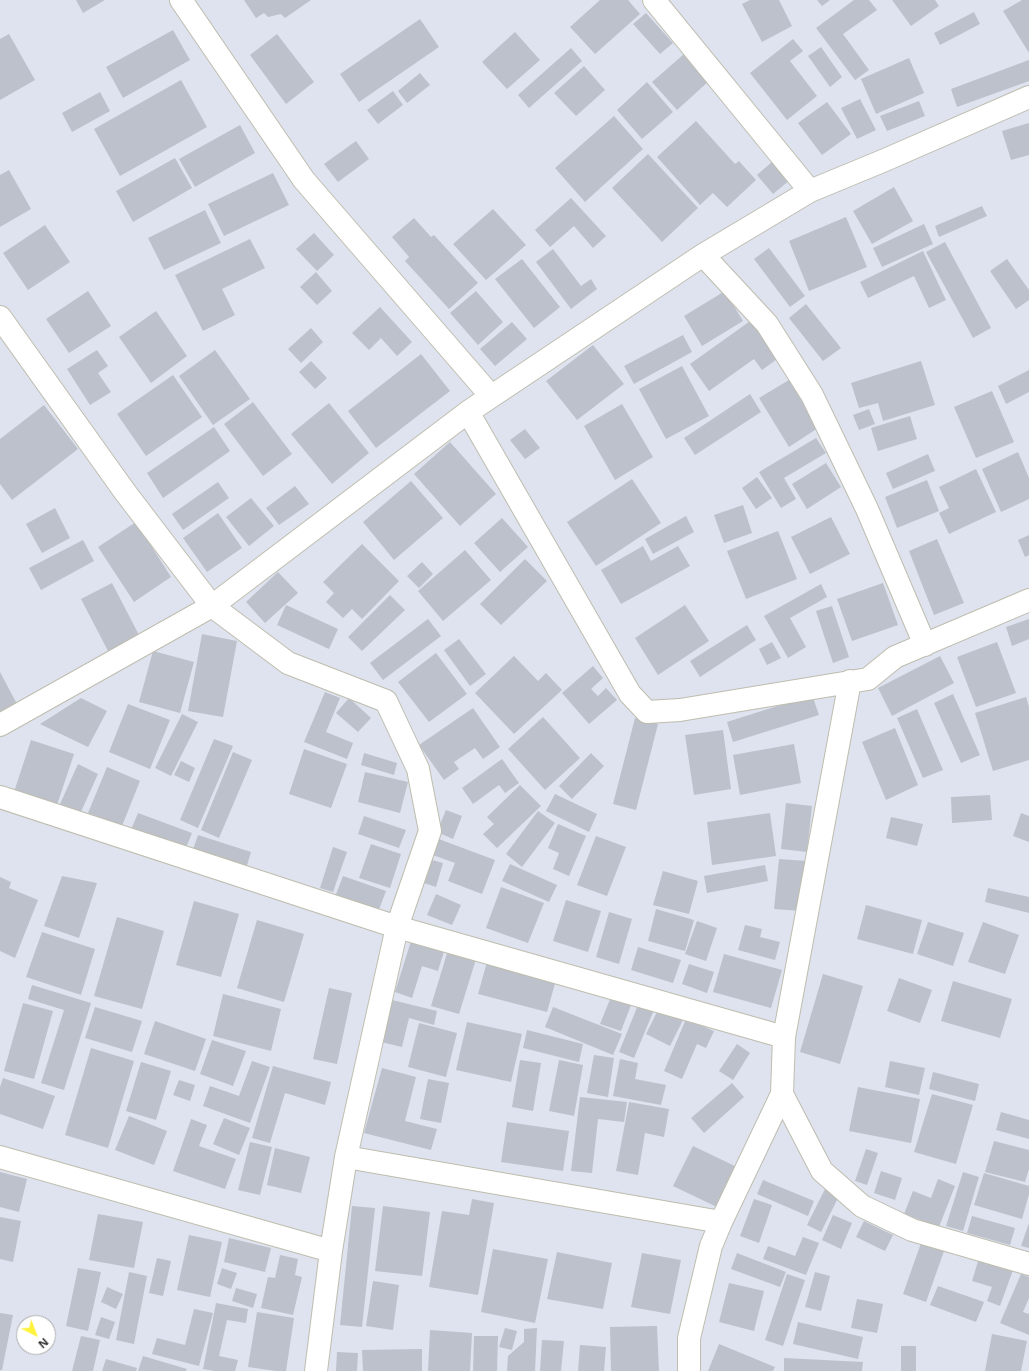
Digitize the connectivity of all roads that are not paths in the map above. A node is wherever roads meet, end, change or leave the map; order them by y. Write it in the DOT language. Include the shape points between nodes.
graph roads {
  1 [pos="181,0"];
  2 [pos="654,0"];
  3 [pos="1029,97"];
  4 [pos="810,191"];
  5 [pos="703,255"];
  6 [pos="0,317"];
  7 [pos="491,396"];
  8 [pos="468,412"];
  9 [pos="1029,600"];
  10 [pos="212,606"];
  11 [pos="925,644"];
  12 [pos="850,681"];
  13 [pos="0,725"];
  14 [pos="0,797"];
  15 [pos="397,927"];
  16 [pos="784,1037"];
  17 [pos="782,1094"];
  18 [pos="0,1157"];
  19 [pos="346,1157"];
  20 [pos="721,1222"];
  21 [pos="331,1251"];
  22 [pos="1029,1264"];
  23 [pos="316,1371"];
  24 [pos="689,1371"];
  1 -- 7 [label="street" via="304,180"];
  2 -- 4 [label="street"];
  3 -- 4 [label="street"];
  4 -- 5 [label="street"];
  5 -- 7 [label="street"];
  5 -- 11 [label="street" via="767,324 812,395 867,509"];
  6 -- 10 [label="street" via="125,492"];
  7 -- 8 [label="street"];
  8 -- 10 [label="street"];
  8 -- 12 [label="street" via="630,694 647,712 680,710"];
  9 -- 11 [label="street"];
  10 -- 13 [label="street"];
  10 -- 15 [label="street" via="288,663 386,700 418,769 430,831"];
  11 -- 12 [label="street" via="894,657 868,679"];
  12 -- 16 [label="street"];
  14 -- 15 [label="street"];
  15 -- 16 [label="street"];
  15 -- 19 [label="street"];
  16 -- 17 [label="street"];
  17 -- 20 [label="street"];
  17 -- 22 [label="street" via="822,1171 862,1206 912,1230"];
  18 -- 21 [label="street"];
  19 -- 20 [label="street"];
  19 -- 21 [label="street"];
  20 -- 24 [label="street" via="711,1246 689,1338"];
  21 -- 23 [label="street"];
}
